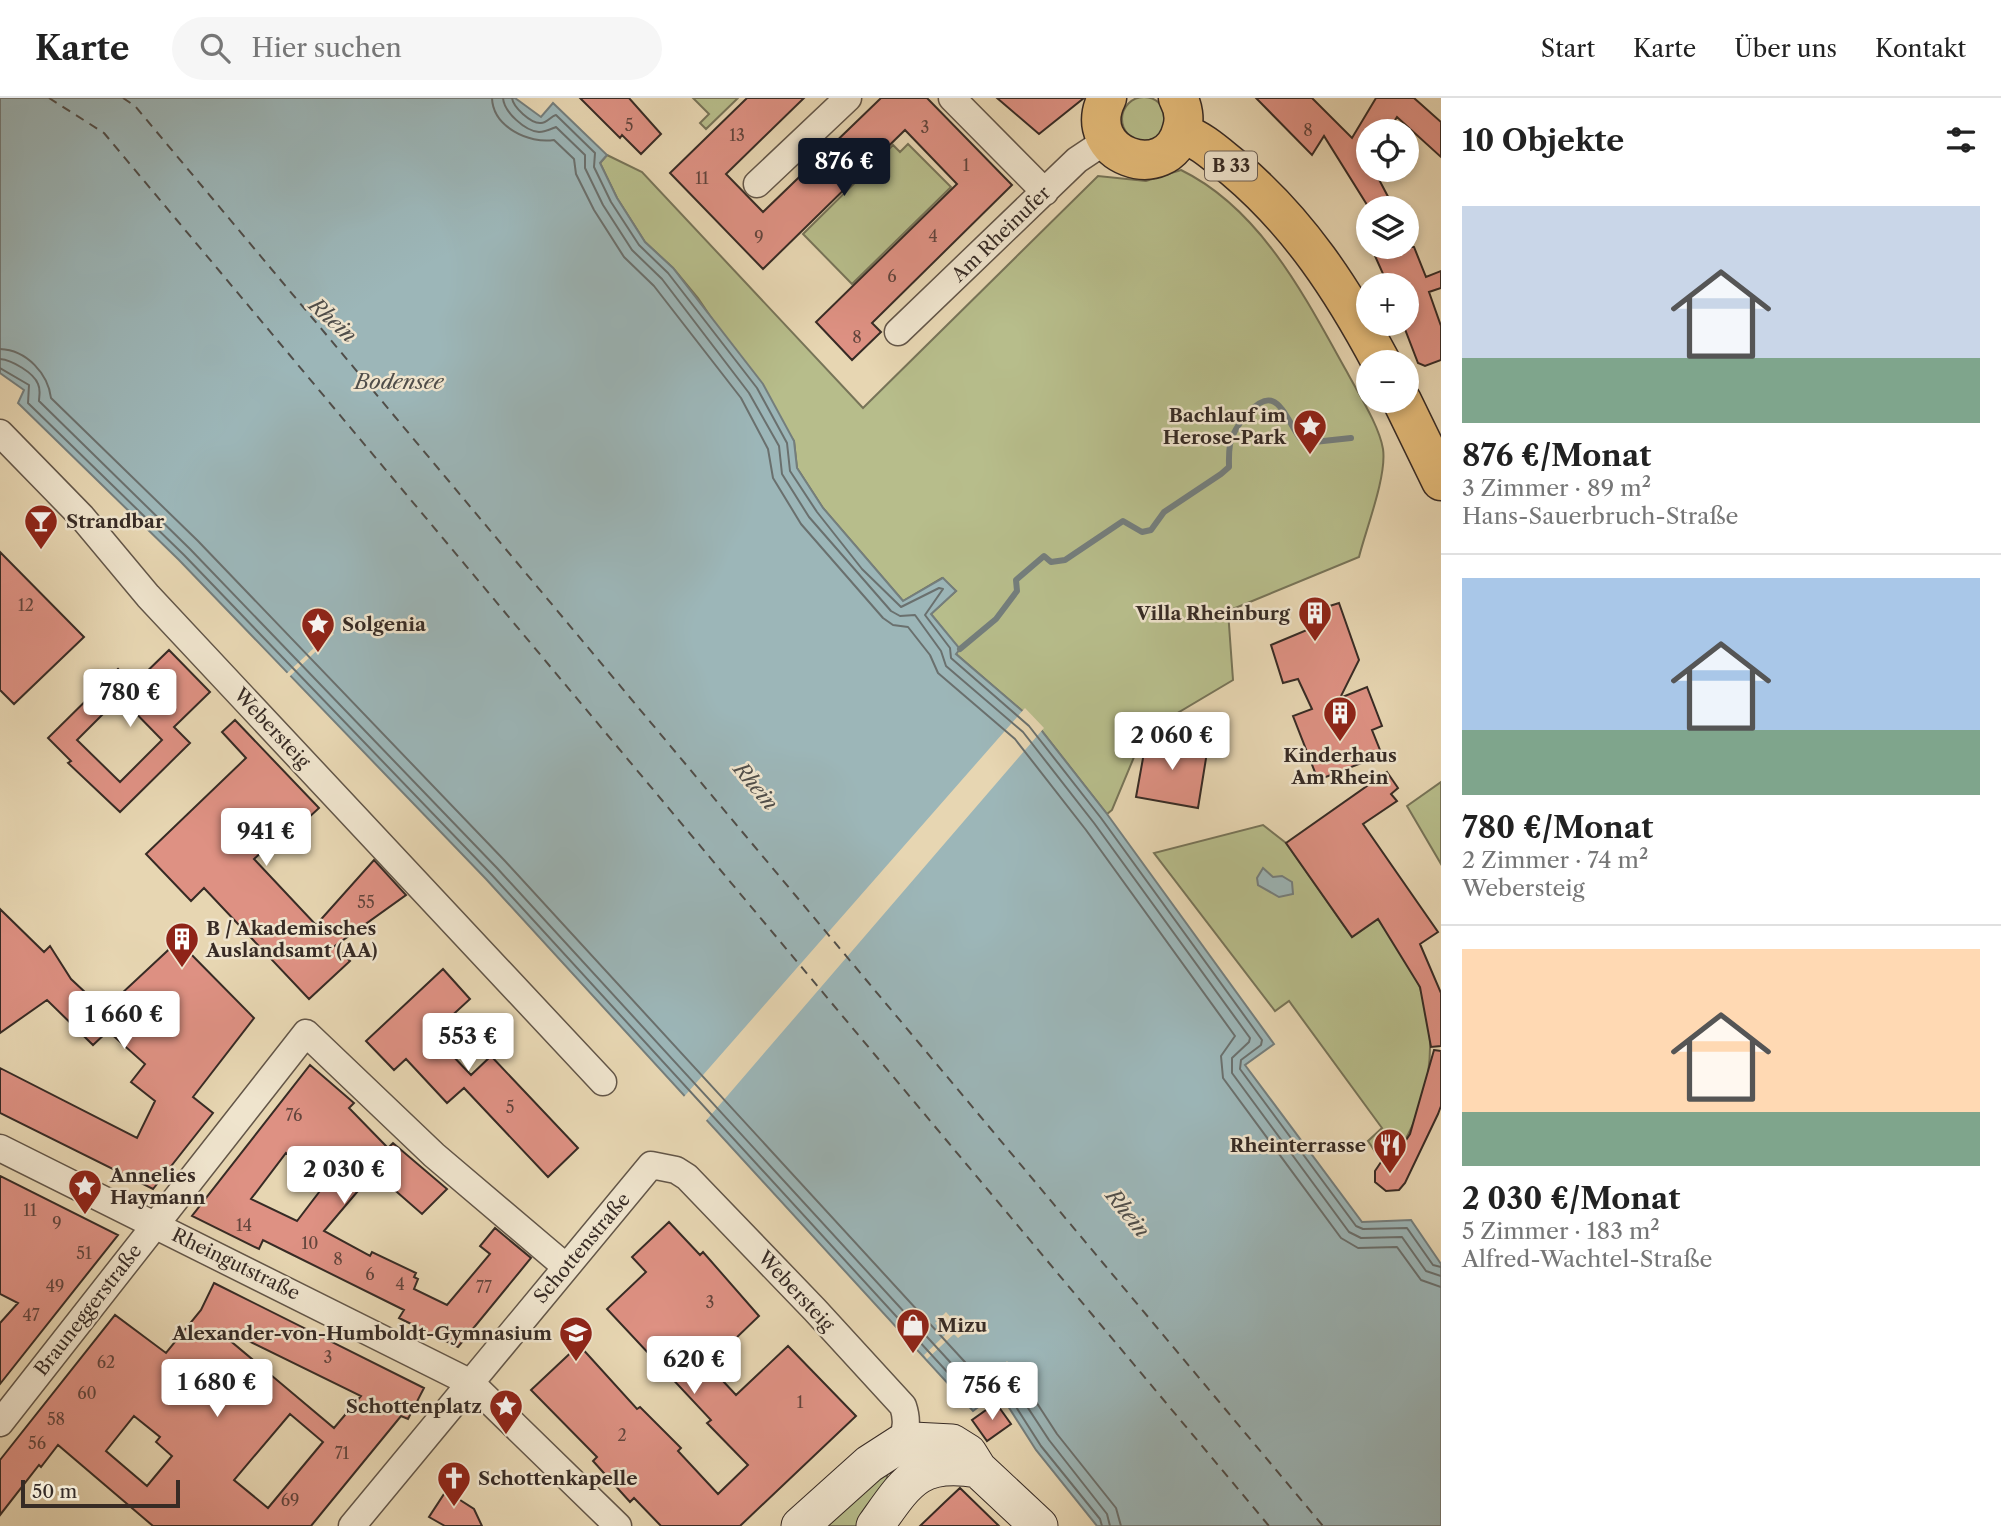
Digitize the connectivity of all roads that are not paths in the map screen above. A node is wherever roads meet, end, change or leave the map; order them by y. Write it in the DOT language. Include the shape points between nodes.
graph roads {
  1 [pos="848,98"];
  2 [pos="953,98"];
  3 [pos="1107,98"];
  4 [pos="1180,116"];
  5 [pos="1107,140"];
  6 [pos="757,184"];
  7 [pos="1045,192"];
  8 [pos="898,332"];
  9 [pos="1375,350"];
  10 [pos="1408,413"];
  11 [pos="0,433"];
  12 [pos="1441,481"];
  13 [pos="603,1082"];
  14 [pos="0,1148"];
  15 [pos="651,1165"];
  16 [pos="156,1224"];
  17 [pos="566,1267"];
  18 [pos="471,1383"];
  19 [pos="0,1423"];
  20 [pos="900,1444"];
  21 [pos="978,1469"];
  22 [pos="352,1526"];
  23 [pos="618,1526"];
  24 [pos="800,1526"];
  25 [pos="875,1526"];
  26 [pos="1038,1526"];
  1 -- 6 [label="street"];
  2 -- 7 [label="street"];
  3 -- 5 [label="main road" via="1101,120"];
  4 -- 5 [label="main road" via="1177,142 1161,156 1141,160 1122,155"];
  4 -- 9 [label="main road, B 33" via="1201,141 1276,206 1348,301"];
  5 -- 7 [label="street, Am Rheinufer" via="1082,155"];
  7 -- 8 [label="street, Am Rheinufer"];
  10 -- 12 [label="main road"];
  11 -- 13 [label="street, Webersteig"];
  14 -- 16 [label="street, Rheingutstraße"];
  15 -- 17 [label="street, Schottenstraße"];
  15 -- 20 [label="street, Webersteig" via="687,1177 903,1406 906,1430"];
  16 -- 17 [label="street, Brauneggerstraße" via="306,1033 434,1155"];
  16 -- 18 [label="street, Rheingutstraße"];
  16 -- 19 [label="street, Brauneggerstraße"];
  17 -- 18 [label="street, Schottenstraße"];
  18 -- 22 [label="street, Schottenstraße"];
  18 -- 23 [label="street"];
  20 -- 21 [label="main road" via="952,1443 968,1453"];
  20 -- 24 [label="main road" via="869,1464"];
  21 -- 25 [label="main road" via="953,1464 923,1471 904,1486"];
  21 -- 26 [label="main road"];
}
